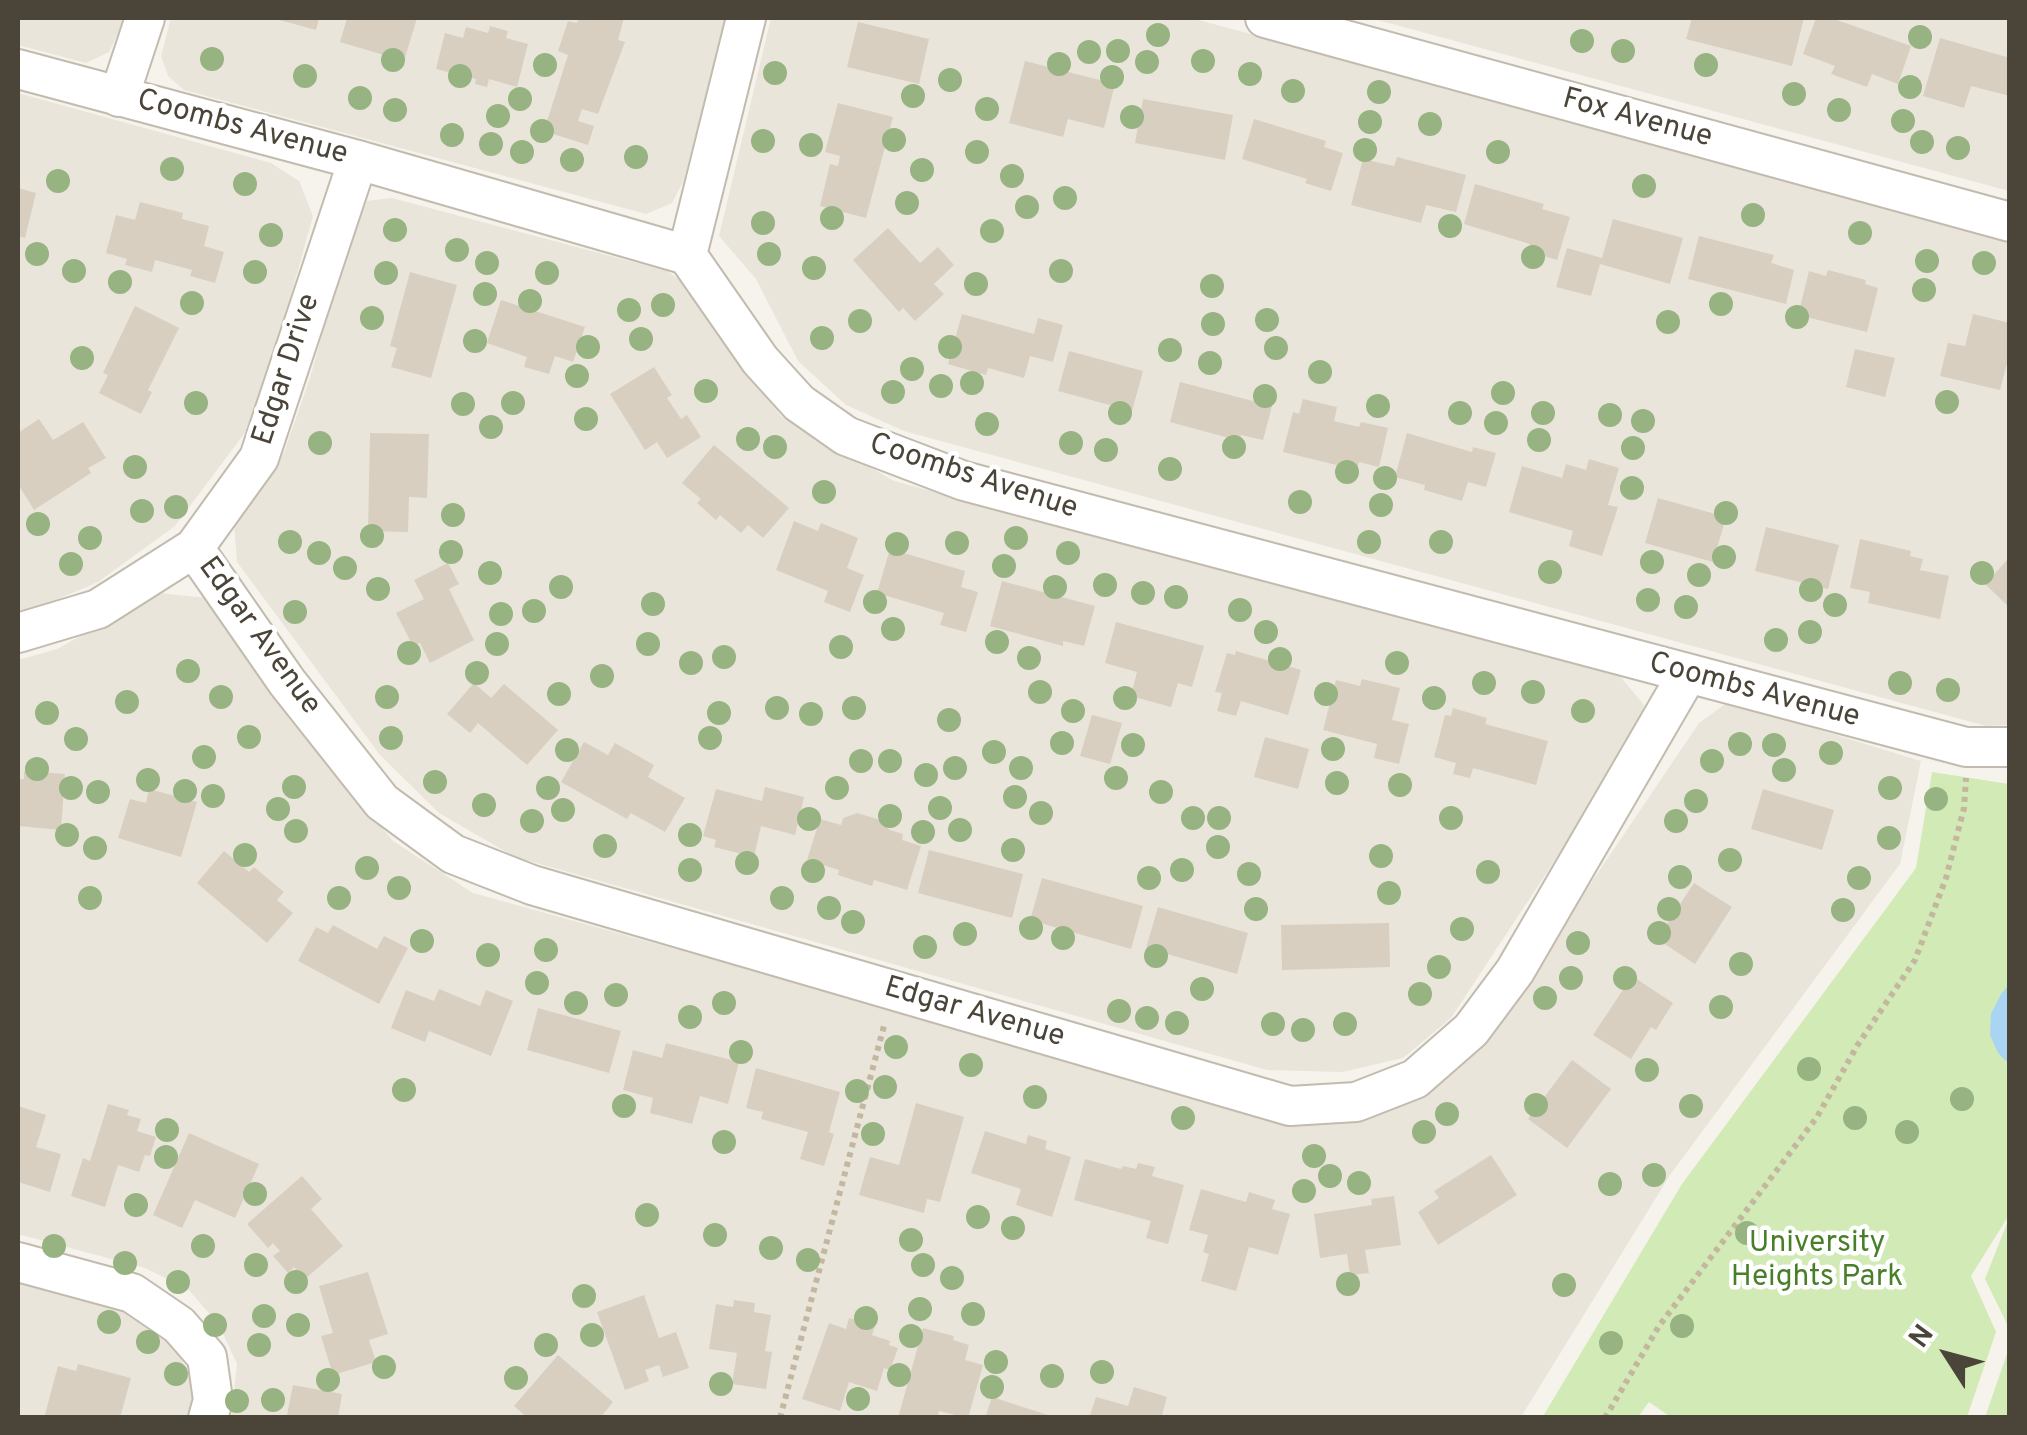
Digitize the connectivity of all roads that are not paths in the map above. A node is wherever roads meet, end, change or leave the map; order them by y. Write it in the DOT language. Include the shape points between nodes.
graph roads {
  1 [pos="145,18"];
  2 [pos="746,18"];
  3 [pos="1265,18"];
  4 [pos="18,69"];
  5 [pos="120,97"];
  6 [pos="358,160"];
  7 [pos="2010,222"];
  8 [pos="686,255"];
  9 [pos="194,548"];
  10 [pos="18,633"];
  11 [pos="1687,675"];
  12 [pos="2010,747"];
  13 [pos="18,1262"];
  14 [pos="208,1418"];
  1 -- 5 [label="street"];
  2 -- 8 [label="street"];
  3 -- 7 [label="street, Fox Avenue"];
  4 -- 5 [label="street, Coombs Avenue"];
  5 -- 6 [label="street, Coombs Avenue"];
  6 -- 8 [label="street, Coombs Avenue"];
  6 -- 9 [label="street, Edgar Drive" via="259,458"];
  8 -- 11 [label="street, Coombs Avenue" via="760,360 799,403 846,436 964,481"];
  9 -- 10 [label="street, Edgar Drive" via="98,609"];
  9 -- 11 [label="street, Edgar Avenue" via="382,802 452,854 532,885 1290,1106 1356,1102 1415,1079 1471,1030 1514,971"];
  11 -- 12 [label="street, Coombs Avenue" via="1966,747"];
  13 -- 14 [label="street" via="132,1293 178,1325 207,1357 213,1400"];
}
